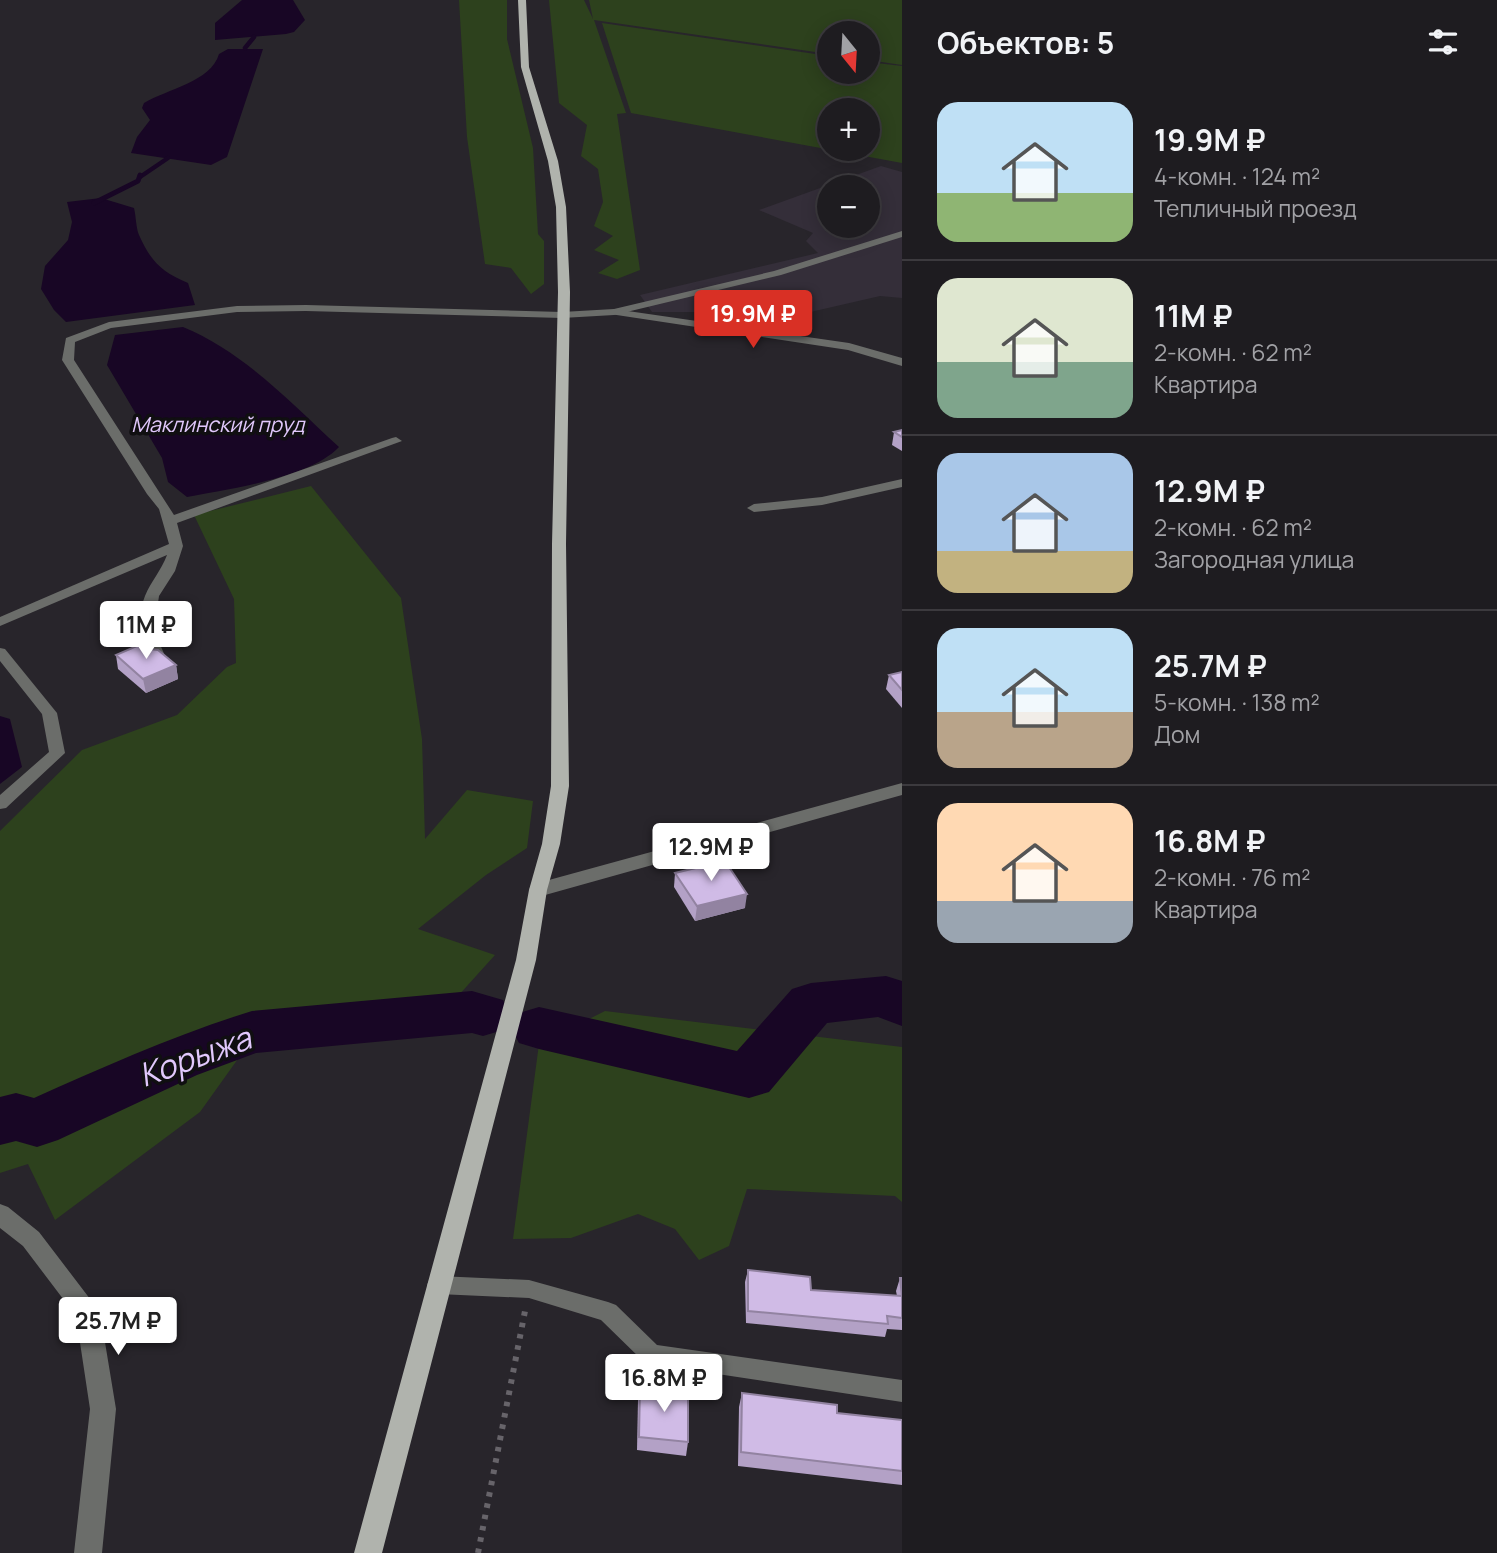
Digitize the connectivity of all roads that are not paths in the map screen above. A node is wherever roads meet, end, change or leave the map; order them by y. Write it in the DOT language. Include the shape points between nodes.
graph roads {
  1 [pos="522,0"];
  2 [pos="902,234"];
  3 [pos="614,312"];
  4 [pos="562,315"];
  5 [pos="902,362"];
  6 [pos="396,441"];
  7 [pos="902,483"];
  8 [pos="754,508"];
  9 [pos="170,521"];
  10 [pos="176,546"];
  11 [pos="0,622"];
  12 [pos="0,652"];
  13 [pos="159,659"];
  14 [pos="902,789"];
  15 [pos="0,804"];
  16 [pos="538,890"];
  17 [pos="0,1214"];
  18 [pos="438,1285"];
  19 [pos="902,1391"];
  20 [pos="88,1553"];
  21 [pos="368,1553"];
  1 -- 4 [label="main road" via="525,67 553,161 561,207"];
  2 -- 3 [label="lane" via="777,273"];
  3 -- 4 [label="lane"];
  3 -- 5 [label="street" via="849,347"];
  4 -- 9 [label="lane" via="237,309 145,318 70,340 68,360"];
  4 -- 16 [label="main road" via="560,786"];
  6 -- 9 [label="lane"];
  7 -- 8 [label="street" via="822,501"];
  9 -- 10 [label="lane"];
  10 -- 11 [label="lane"];
  10 -- 13 [label="lane" via="168,572 152,596 147,631"];
  12 -- 15 [label="lane" via="49,713 57,753"];
  14 -- 16 [label="street"];
  16 -- 18 [label="main road" via="526,960"];
  17 -- 20 [label="street" via="31,1239 88,1312 103,1409"];
  18 -- 19 [label="lane" via="529,1289 608,1312 651,1354"];
  18 -- 21 [label="main road"];
}
